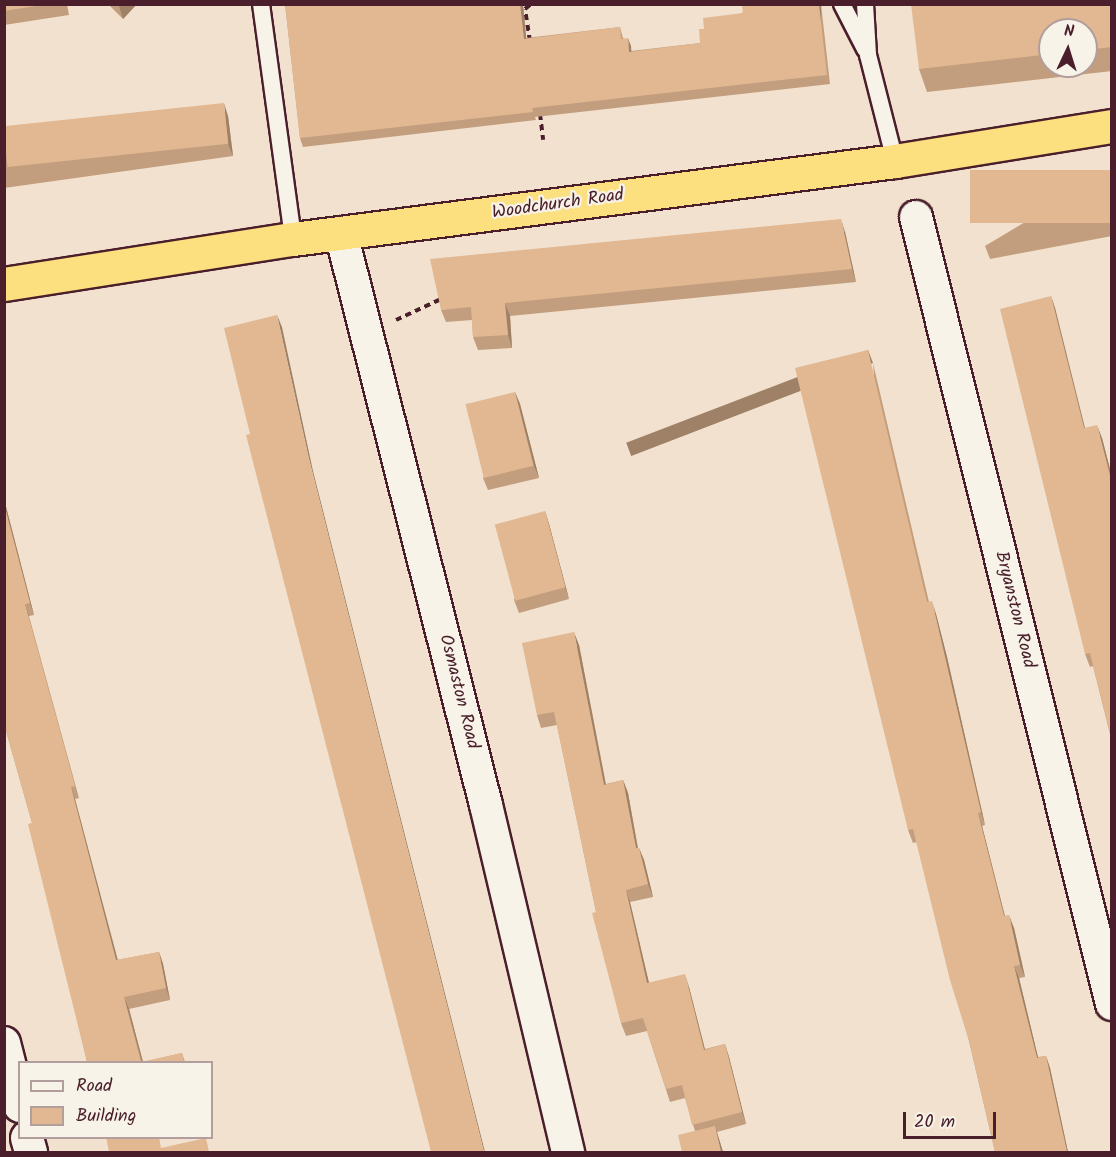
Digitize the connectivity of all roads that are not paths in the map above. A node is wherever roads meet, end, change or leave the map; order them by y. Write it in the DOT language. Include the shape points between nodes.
graph roads {
  1 [pos="261,4"];
  2 [pos="842,4"];
  3 [pos="865,4"];
  4 [pos="868,55"];
  5 [pos="1112,126"];
  6 [pos="895,161"];
  7 [pos="916,217"];
  8 [pos="341,233"];
  9 [pos="293,239"];
  10 [pos="4,284"];
  11 [pos="1112,1004"];
  12 [pos="4,1043"];
  13 [pos="18,1098"];
  14 [pos="568,1152"];
  1 -- 9 [label="lane"];
  2 -- 4 [label="lane"];
  3 -- 4 [label="lane"];
  4 -- 6 [label="lane"];
  5 -- 6 [label="highway, Woodchurch Road"];
  6 -- 8 [label="highway, Woodchurch Road"];
  7 -- 11 [label="street, Bryanston Road"];
  8 -- 9 [label="highway, Woodchurch Road"];
  8 -- 14 [label="street, Osmaston Road" via="486,805"];
  9 -- 10 [label="highway, Woodchurch Road"];
  12 -- 13 [label="street"];
}
